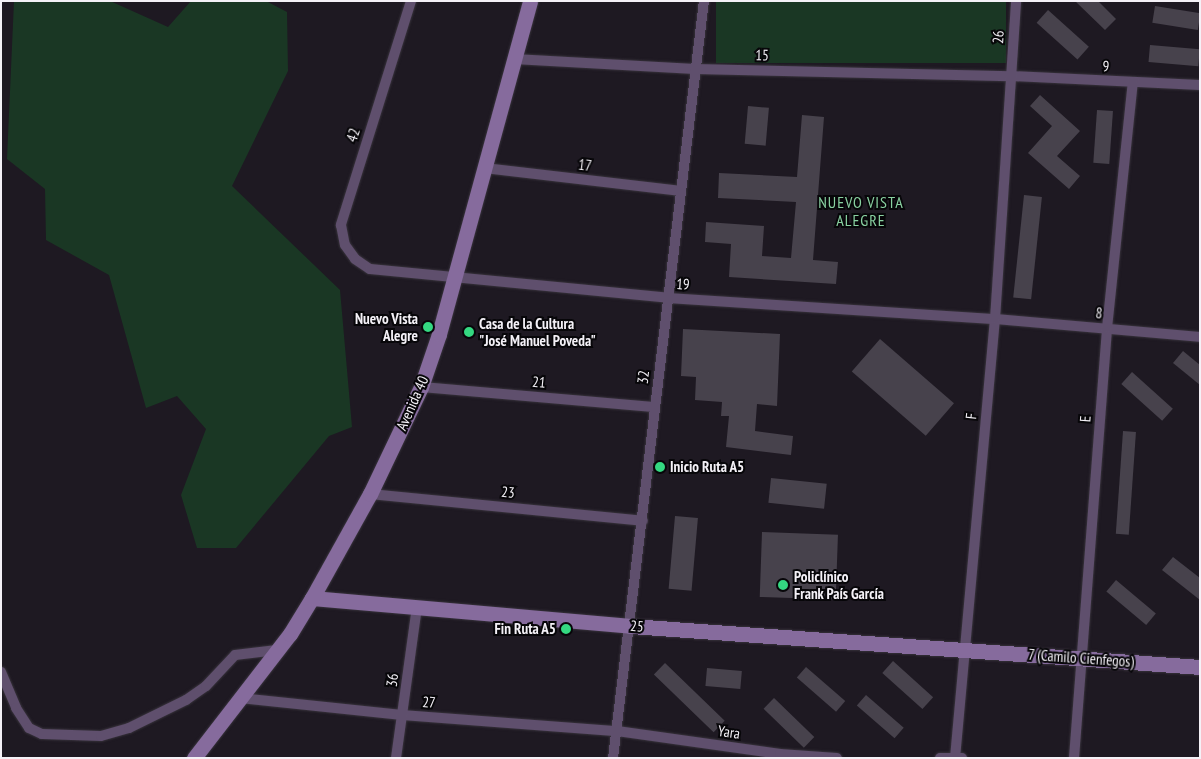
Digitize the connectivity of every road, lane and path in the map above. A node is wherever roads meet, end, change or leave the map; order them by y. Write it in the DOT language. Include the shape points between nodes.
graph roads {
  1 [pos="411,1"];
  2 [pos="530,1"];
  3 [pos="704,1"];
  4 [pos="1016,1"];
  5 [pos="514,59"];
  6 [pos="695,69"];
  7 [pos="1011,76"];
  8 [pos="1133,82"];
  9 [pos="1200,85"];
  10 [pos="485,168"];
  11 [pos="681,191"];
  12 [pos="370,269"];
  13 [pos="454,274"];
  14 [pos="669,298"];
  15 [pos="995,319"];
  16 [pos="1107,328"];
  17 [pos="1200,337"];
  18 [pos="421,387"];
  19 [pos="654,407"];
  20 [pos="370,494"];
  21 [pos="643,521"];
  22 [pos="312,598"];
  23 [pos="417,607"];
  24 [pos="631,626"];
  25 [pos="277,650"];
  26 [pos="962,651"];
  27 [pos="1082,657"];
  28 [pos="1200,667"];
  29 [pos="1,672"];
  30 [pos="240,698"];
  31 [pos="402,715"];
  32 [pos="617,731"];
  33 [pos="955,757"];
  34 [pos="194,758"];
  35 [pos="396,758"];
  36 [pos="613,758"];
  37 [pos="837,758"];
  38 [pos="940,758"];
  39 [pos="962,758"];
  40 [pos="1074,758"];
  1 -- 12 [label="street, 42" via="340,225 345,245 355,259"];
  2 -- 5 [label="street, Avenida 40"];
  3 -- 6 [label="street, 32"];
  4 -- 7 [label="street, 26"];
  5 -- 6 [label="street, 15"];
  5 -- 10 [label="street, Avenida 40"];
  6 -- 7 [label="street, 15"];
  6 -- 11 [label="street, 32"];
  7 -- 8 [label="street, 9"];
  7 -- 15 [label="street, F"];
  8 -- 9 [label="street, 9"];
  8 -- 16 [label="street, E"];
  10 -- 11 [label="street, 17"];
  10 -- 13 [label="street, Avenida 40"];
  11 -- 14 [label="street, 32"];
  12 -- 13 [label="street, 19"];
  13 -- 14 [label="street, 19"];
  13 -- 18 [label="street, Avenida 40"];
  14 -- 15 [label="street, 19"];
  14 -- 19 [label="street, 32"];
  15 -- 16 [label="street, 8"];
  15 -- 26 [label="street, F"];
  16 -- 17 [label="street, 8"];
  16 -- 27 [label="street, E"];
  18 -- 19 [label="street, 21"];
  18 -- 20 [label="street, Avenida 40"];
  19 -- 21 [label="street, 32"];
  20 -- 21 [label="street, 23"];
  20 -- 22 [label="street, Avenida 40"];
  21 -- 24 [label="street, 32"];
  22 -- 23 [label="street, 25"];
  22 -- 25 [label="street, Avenida 40"];
  23 -- 24 [label="street, 25"];
  23 -- 31 [label="street, 36"];
  24 -- 26 [label="street, 25"];
  24 -- 32 [label="street, 32"];
  25 -- 29 [label="street" via="235,655 206,686 186,700 129,728 101,736 42,734 29,728 16,708"];
  25 -- 30 [label="street, Avenida 40"];
  26 -- 27 [label="street, 7 (Camilo Cienfegos)"];
  26 -- 33 [label="street, F"];
  27 -- 28 [label="street, 7 (Camilo Cienfegos)"];
  27 -- 40 [label="street, E"];
  30 -- 31 [label="street, 27"];
  30 -- 34 [label="street, Avenida 40"];
  31 -- 32 [label="street, 27"];
  31 -- 35 [label="street, 36"];
  32 -- 36 [label="street, 32"];
  32 -- 37 [label="street, Yara" via="780,754"];
  33 -- 38 [label="street"];
  33 -- 39 [label="street"];
}
